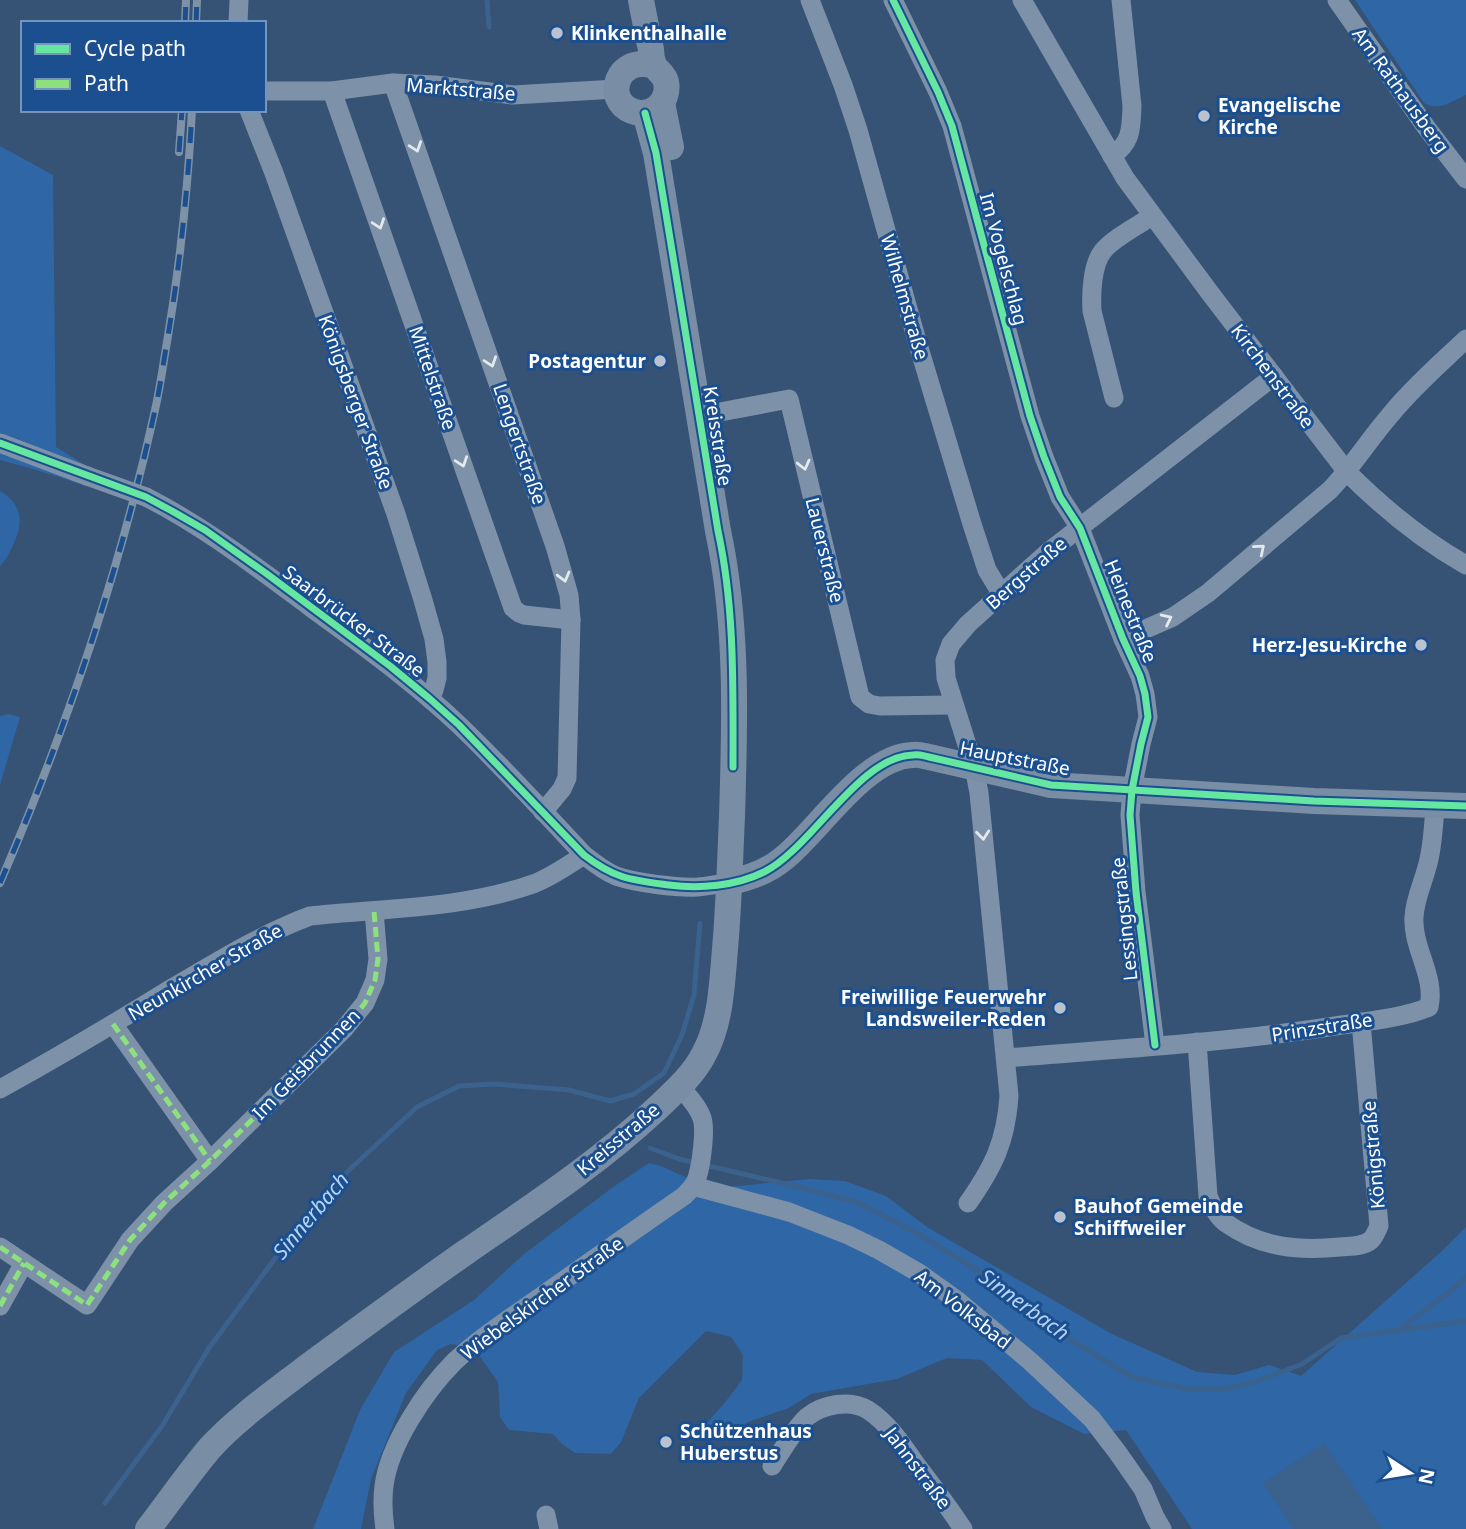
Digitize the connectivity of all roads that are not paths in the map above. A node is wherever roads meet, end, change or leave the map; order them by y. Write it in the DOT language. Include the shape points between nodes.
graph roads {
  1 [pos="239,0"];
  2 [pos="631,0"];
  3 [pos="641,0"];
  4 [pos="810,0"];
  5 [pos="893,0"];
  6 [pos="1022,0"];
  7 [pos="1121,0"];
  8 [pos="1337,0"];
  9 [pos="238,21"];
  10 [pos="645,65"];
  11 [pos="393,83"];
  12 [pos="616,89"];
  13 [pos="266,91"];
  14 [pos="332,91"];
  15 [pos="653,108"];
  16 [pos="250,112"];
  17 [pos="1112,156"];
  18 [pos="1466,179"];
  19 [pos="1152,216"];
  20 [pos="1466,339"];
  21 [pos="1274,376"];
  22 [pos="1114,398"];
  23 [pos="705,415"];
  24 [pos="0,443"];
  25 [pos="1347,472"];
  26 [pos="1080,528"];
  27 [pos="1465,564"];
  28 [pos="1001,593"];
  29 [pos="571,620"];
  30 [pos="1123,639"];
  31 [pos="430,699"];
  32 [pos="953,705"];
  33 [pos="974,767"];
  34 [pos="1132,790"];
  35 [pos="1435,805"];
  36 [pos="1466,806"];
  37 [pos="543,812"];
  38 [pos="584,855"];
  39 [pos="730,882"];
  40 [pos="374,911"];
  41 [pos="1361,1022"];
  42 [pos="113,1024"];
  43 [pos="1197,1042"];
  44 [pos="1155,1045"];
  45 [pos="1006,1058"];
  46 [pos="680,1087"];
  47 [pos="0,1089"];
  48 [pos="210,1161"];
  49 [pos="695,1179"];
  50 [pos="968,1203"];
  51 [pos="0,1247"];
  52 [pos="24,1263"];
  53 [pos="0,1306"];
  54 [pos="772,1466"];
  55 [pos="158,1526"];
  56 [pos="385,1529"];
  57 [pos="963,1529"];
  58 [pos="1162,1529"];
  1 -- 9 [label="street"];
  2 -- 10 [label="main road, Kreisstraße"];
  3 -- 10 [label="main road, Kreisstraße"];
  4 -- 28 [label="street, Wilhelmstraße" via="851,107 972,524 987,570"];
  5 -- 26 [label="street, Im Vogelschlag" via="952,126 1030,416 1060,496"];
  6 -- 17 [label="street, Kirchenstraße"];
  7 -- 17 [label="street" via="1132,118 1128,140"];
  8 -- 18 [label="street, Am Rathausberg"];
  10 -- 12 [label="main road" via="628,67"];
  10 -- 15 [label="main road, Kreisstraße" via="664,76 666,83 665,97"];
  11 -- 12 [label="street, Marktstraße" via="513,96"];
  11 -- 14 [label="street, Marktstraße"];
  11 -- 29 [label="street, Lengertstraße, one-way" via="555,547"];
  12 -- 15 [label="main road" via="629,110 636,113"];
  13 -- 14 [label="street, Marktstraße"];
  14 -- 29 [label="street, Mittelstraße, one-way" via="513,608 524,615"];
  15 -- 23 [label="main road, Kreisstraße" via="672,152"];
  16 -- 31 [label="street, Königsberger Straße" via="423,600 437,662"];
  17 -- 19 [label="street, Kirchenstraße"];
  19 -- 21 [label="street, Kirchenstraße"];
  19 -- 22 [label="street" via="1103,250 1097,260 1092,311"];
  20 -- 25 [label="street" via="1396,408"];
  21 -- 25 [label="street, Kirchenstraße"];
  21 -- 26 [label="street, Bergstraße"];
  23 -- 32 [label="street, Lauerstraße, one-way" via="789,399 860,697 880,706"];
  23 -- 39 [label="main road, Kreisstraße" via="728,531 725,565 733,671"];
  24 -- 31 [label="street, Saarbrücker Straße, bridge" via="146,498 205,530"];
  25 -- 27 [label="street, Kirchenstraße" via="1428,542"];
  30 -- 25 [label="street, Heinestraße, one-way" via="1173,617 1208,593"];
  26 -- 28 [label="street, Bergstraße"];
  26 -- 30 [label="street, Heinestraße"];
  28 -- 32 [label="street, Bergstraße" via="951,644 945,660"];
  29 -- 37 [label="street, Lengertstraße" via="567,778"];
  30 -- 34 [label="street, Heinestraße" via="1140,676 1148,717"];
  31 -- 37 [label="street, Saarbrücker Straße"];
  32 -- 33 [label="street, Bergstraße"];
  33 -- 34 [label="main road, Hauptstraße" via="1051,785"];
  33 -- 39 [label="main road, Hauptstraße" via="913,754 883,764 859,782 786,858 749,878"];
  33 -- 45 [label="street, one-way"];
  34 -- 35 [label="main road, Hauptstraße"];
  34 -- 44 [label="street, Lessingstraße" via="1136,892"];
  35 -- 36 [label="main road, Hauptstraße"];
  35 -- 41 [label="street, Prinzstraße" via="1429,860 1414,916 1430,984 1429,1007"];
  37 -- 38 [label="street, Saarbrücker Straße"];
  38 -- 39 [label="street, Saarbrücker Straße" via="617,876 641,881 697,887"];
  38 -- 40 [label="street, Neunkircher Straße" via="551,876 509,891"];
  39 -- 46 [label="main road, Kreisstraße" via="714,1029 704,1055"];
  40 -- 42 [label="street, Neunkircher Straße" via="310,916 284,926"];
  40 -- 48 [label="street, Im Geisbrunnen" via="378,959 365,1003"];
  41 -- 43 [label="street, Prinzstraße"];
  41 -- 43 [label="street, Königstraße" via="1379,1226 1363,1245 1294,1249 1223,1222 1208,1196"];
  42 -- 47 [label="street, Neunkircher Straße"];
  42 -- 48 [label="street"];
  43 -- 44 [label="street, Prinzstraße"];
  44 -- 45 [label="street, Prinzstraße"];
  45 -- 50 [label="street" via="1009,1096 1000,1148"];
  46 -- 49 [label="street" via="704,1124"];
  46 -- 55 [label="main road, Kreisstraße" via="591,1165 267,1398 211,1447"];
  48 -- 52 [label="street, Im Geisbrunnen" via="130,1240 87,1305"];
  49 -- 56 [label="street, Wiebelskircher Straße" via="684,1196 454,1363 407,1425 390,1462 384,1485"];
  49 -- 58 [label="street, Am Volksbad" via="848,1235 919,1273 958,1301 1092,1419 1143,1489"];
  51 -- 52 [label="street, Im Geisbrunnen"];
  52 -- 53 [label="street"];
  54 -- 57 [label="street, Jahnstraße" via="807,1417 823,1408 859,1406 881,1420 902,1444"];
}
